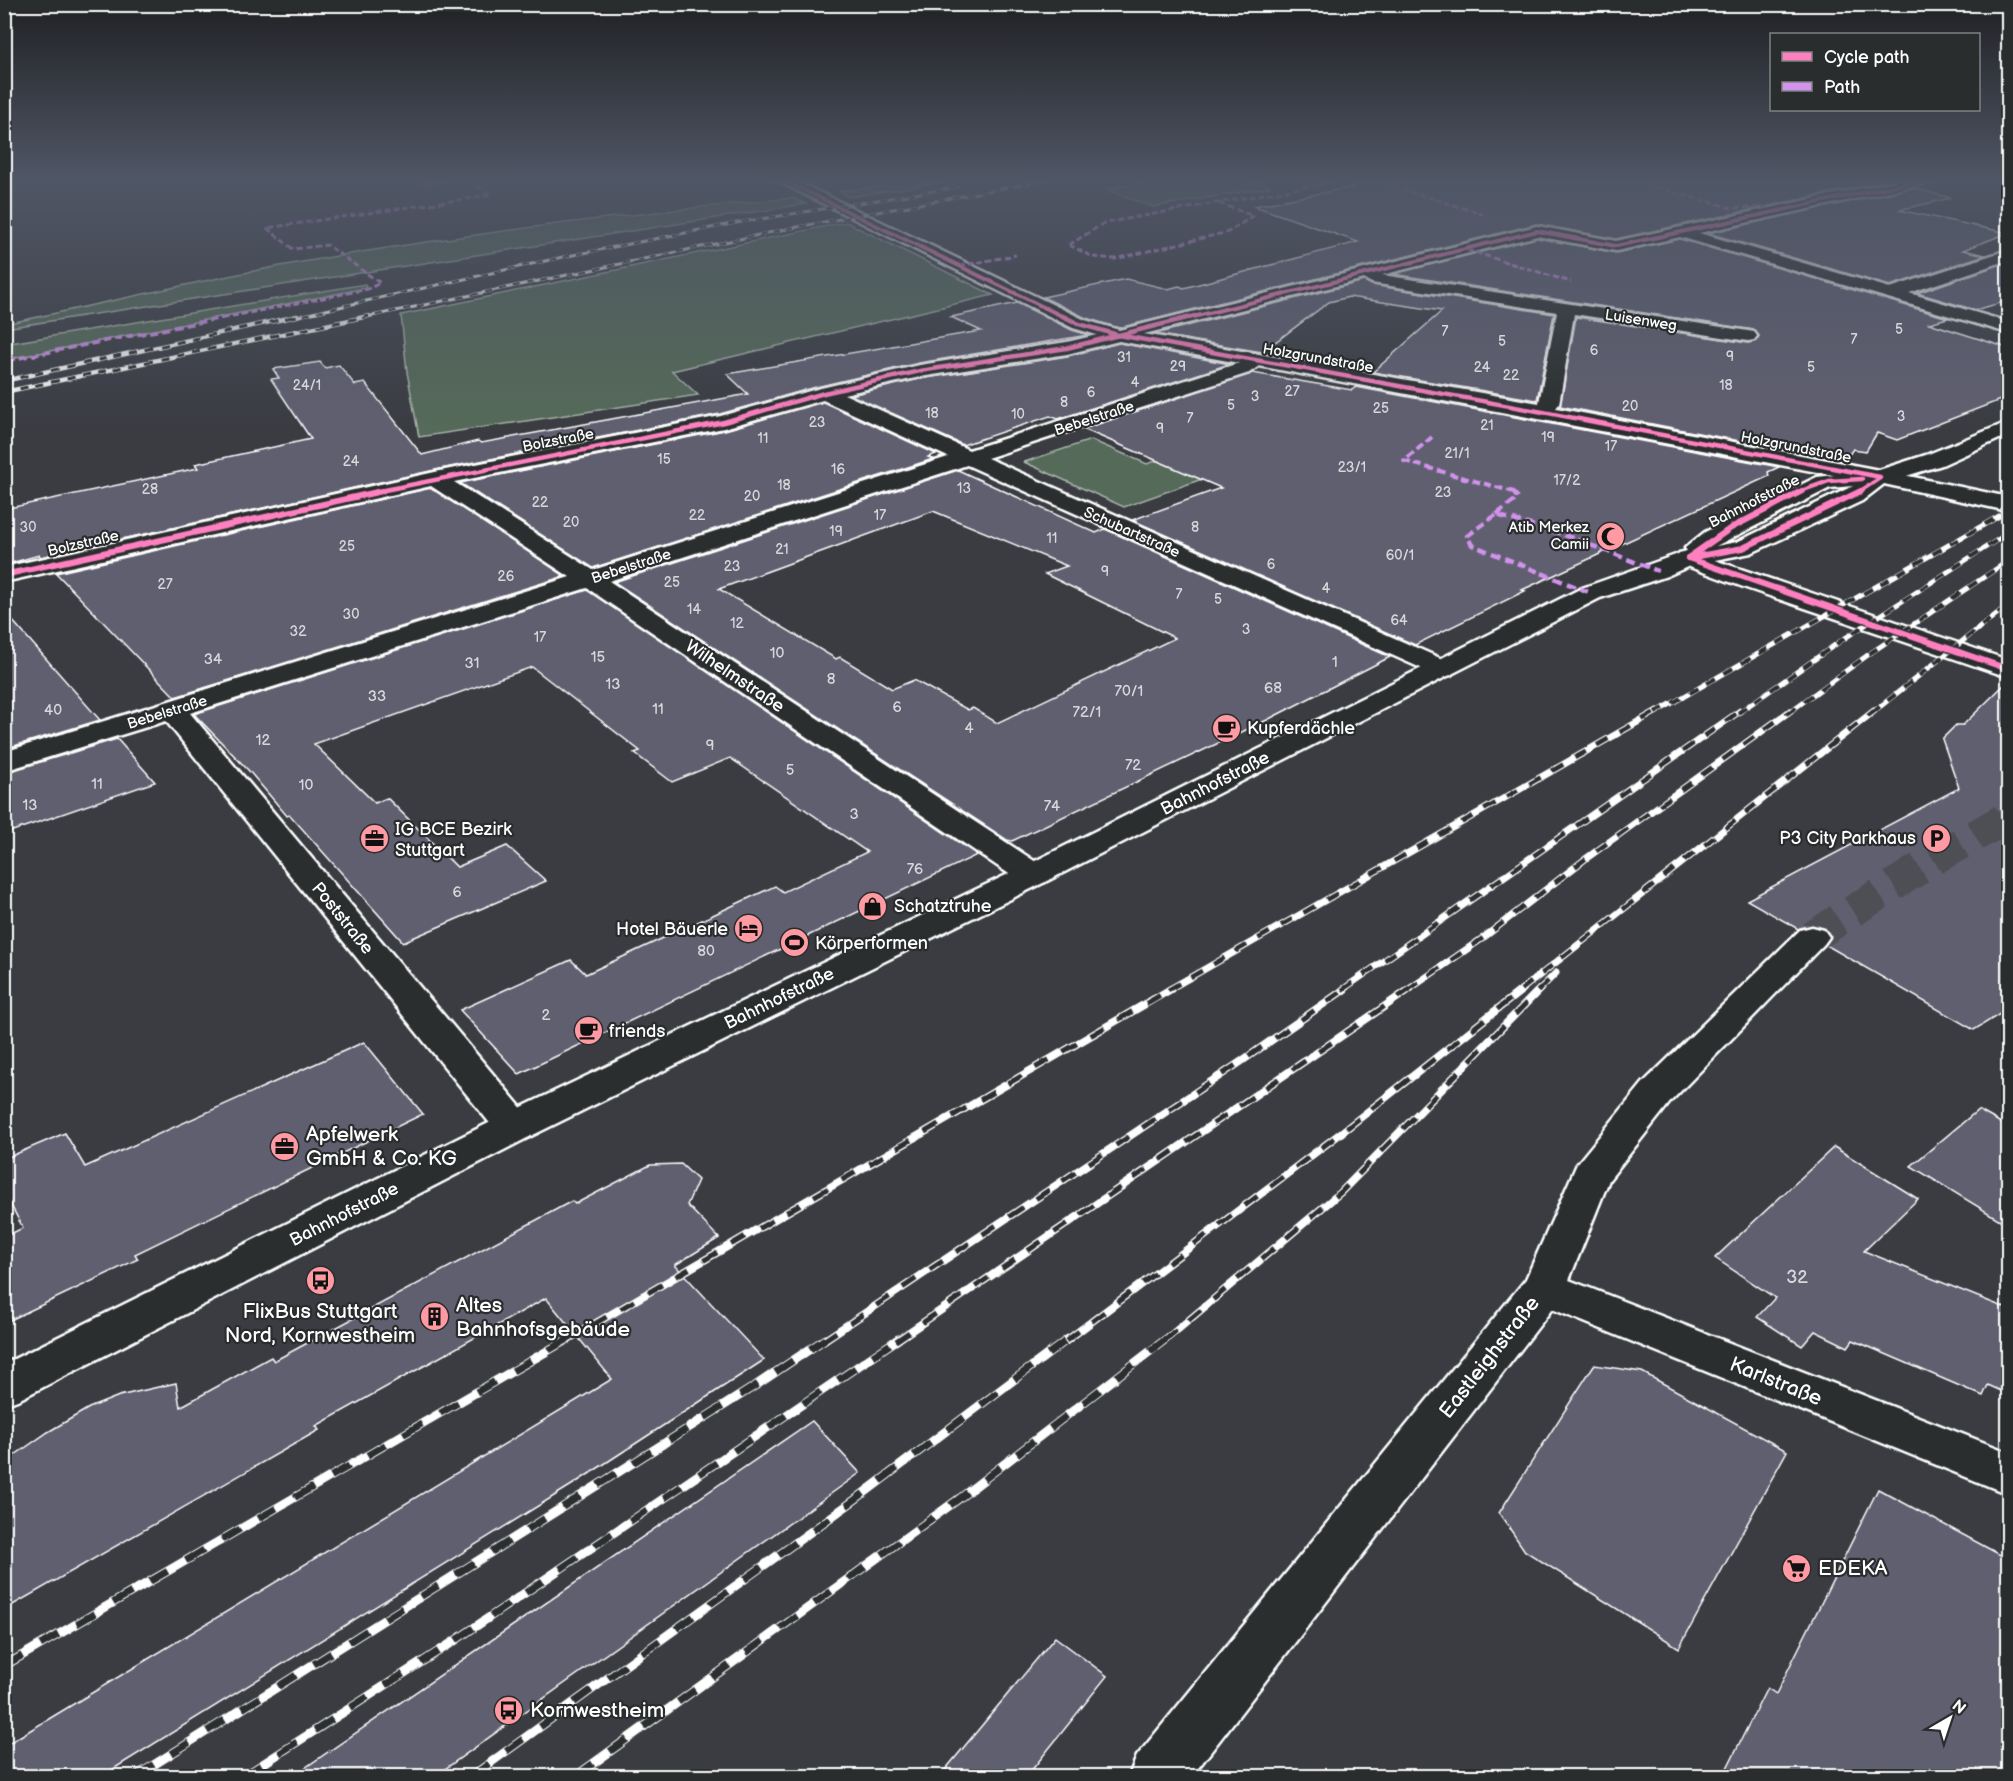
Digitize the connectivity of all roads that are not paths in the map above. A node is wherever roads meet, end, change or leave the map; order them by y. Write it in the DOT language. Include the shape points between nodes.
graph roads {
  1 [pos="950,261"];
  2 [pos="1413,261"];
  3 [pos="1778,261"];
  4 [pos="1990,261"];
  5 [pos="1356,275"];
  6 [pos="1890,294"];
  7 [pos="1566,308"];
  8 [pos="2008,328"];
  9 [pos="1118,335"];
  10 [pos="1748,336"];
  11 [pos="1254,361"];
  12 [pos="824,393"];
  13 [pos="1543,412"];
  14 [pos="2008,428"];
  15 [pos="968,459"];
  16 [pos="1934,460"];
  17 [pos="1880,477"];
  18 [pos="435,479"];
  19 [pos="1959,494"];
  20 [pos="2008,504"];
  21 [pos="1688,558"];
  22 [pos="4,575"];
  23 [pos="590,579"];
  24 [pos="1441,669"];
  25 [pos="2008,669"];
  26 [pos="172,710"];
  27 [pos="4,762"];
  28 [pos="1033,875"];
  29 [pos="1812,937"];
  30 [pos="514,1126"];
  31 [pos="1544,1288"];
  32 [pos="4,1386"];
  33 [pos="2008,1473"];
  34 [pos="1157,1776"];
  1 -- 9 [label="street, Holzgrundstraße" via="1079,324"];
  2 -- 5 [label="street, Bolzstraße"];
  3 -- 6 [label="street"];
  4 -- 6 [label="street"];
  5 -- 7 [label="street, Luisenweg"];
  5 -- 9 [label="street, Bolzstraße"];
  6 -- 8 [label="street"];
  7 -- 10 [label="street, Luisenweg"];
  7 -- 13 [label="street" via="1550,404"];
  9 -- 11 [label="street, Holzgrundstraße"];
  9 -- 12 [label="street, Bolzstraße" via="1067,348 920,371"];
  11 -- 13 [label="street, Holzgrundstraße"];
  11 -- 15 [label="street, Bebelstraße" via="1242,369"];
  12 -- 15 [label="street, Schubartstraße"];
  12 -- 18 [label="street, Bolzstraße" via="724,422"];
  13 -- 17 [label="street, Holzgrundstraße"];
  14 -- 16 [label="street"];
  15 -- 23 [label="street, Bebelstraße"];
  15 -- 24 [label="street, Schubartstraße"];
  16 -- 17 [label="street"];
  16 -- 19 [label="street, Holzgrundstraße" via="1934,477"];
  17 -- 19 [label="street, Holzgrundstraße"];
  17 -- 21 [label="street, Bahnhofstraße" via="1854,496 1743,548"];
  18 -- 22 [label="street, Bolzstraße"];
  18 -- 23 [label="street, Wilhelmstraße"];
  19 -- 20 [label="street, Holzgrundstraße"];
  21 -- 24 [label="street, Bahnhofstraße" via="1591,593"];
  21 -- 25 [label="street"];
  23 -- 26 [label="street, Bebelstraße"];
  23 -- 28 [label="street, Wilhelmstraße"];
  24 -- 28 [label="street, Bahnhofstraße"];
  26 -- 27 [label="street, Bebelstraße"];
  26 -- 30 [label="street, Poststraße"];
  28 -- 30 [label="street, Bahnhofstraße"];
  29 -- 31 [label="street, Eastleighstraße" via="1657,1092 1591,1174"];
  30 -- 32 [label="street, Bahnhofstraße"];
  31 -- 33 [label="street, Karlstraße"];
  31 -- 34 [label="street, Eastleighstraße"];
}
